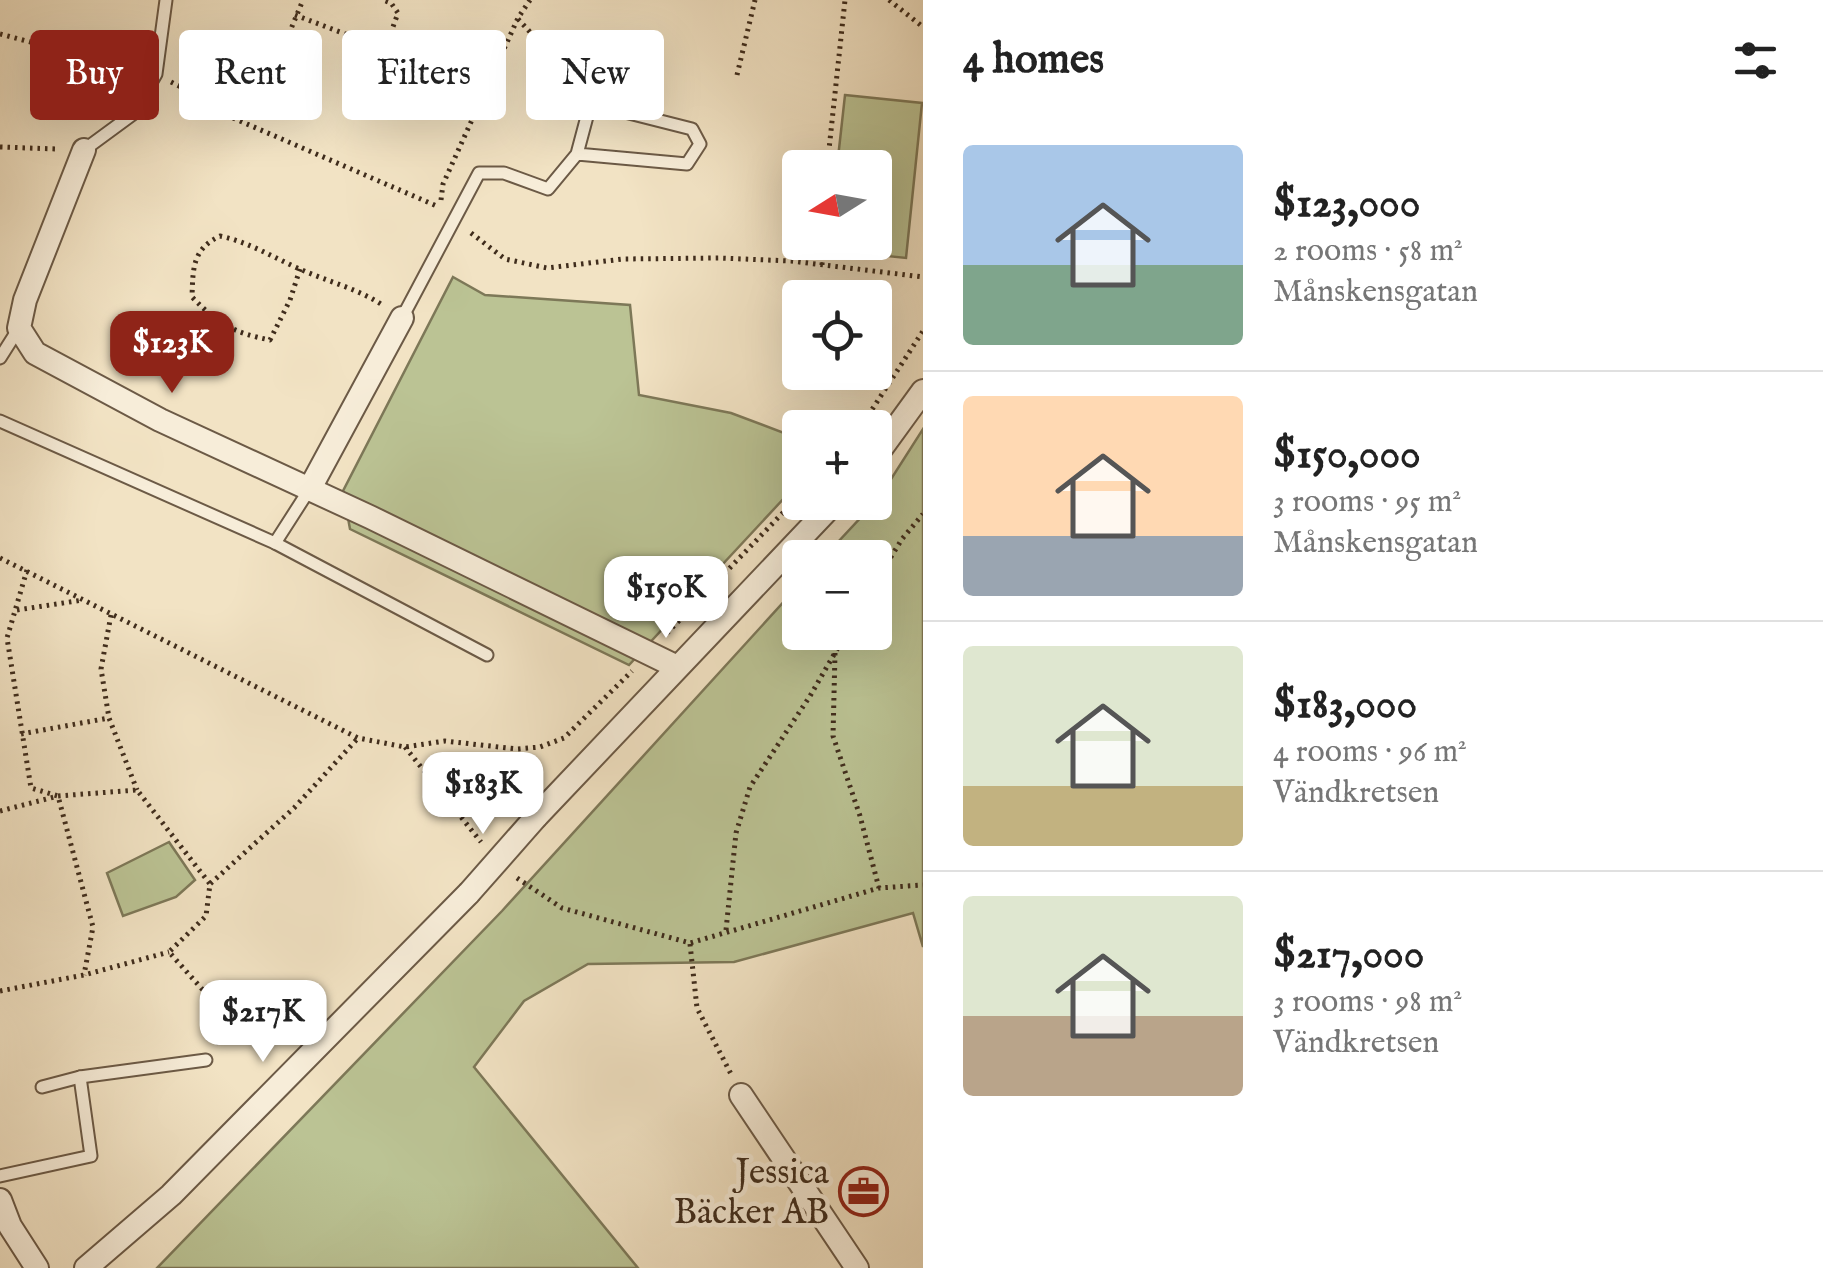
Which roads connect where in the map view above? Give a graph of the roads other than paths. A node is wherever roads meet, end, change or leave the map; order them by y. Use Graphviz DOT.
graph roads {
  1 [pos="166,0"];
  2 [pos="84,150"];
  3 [pos="577,154"];
  4 [pos="402,318"];
  5 [pos="19,328"];
  6 [pos="0,358"];
  7 [pos="923,391"];
  8 [pos="0,421"];
  9 [pos="892,434"];
  10 [pos="309,490"];
  11 [pos="817,520"];
  12 [pos="274,543"];
  13 [pos="487,655"];
  14 [pos="677,668"];
  15 [pos="206,1060"];
  16 [pos="80,1077"];
  17 [pos="42,1088"];
  18 [pos="741,1095"];
  19 [pos="0,1176"];
  20 [pos="0,1200"];
  21 [pos="5,1230"];
  22 [pos="37,1268"];
  23 [pos="86,1268"];
  24 [pos="857,1268"];
  1 -- 2 [label="lane"];
  2 -- 5 [label="street"];
  3 -- 3 [label="lane"];
  3 -- 4 [label="lane"];
  4 -- 10 [label="street"];
  5 -- 6 [label="lane"];
  5 -- 10 [label="street"];
  7 -- 9 [label="street"];
  8 -- 12 [label="lane"];
  10 -- 12 [label="lane"];
  10 -- 14 [label="street"];
  11 -- 14 [label="street"];
  12 -- 13 [label="lane"];
  14 -- 23 [label="street, bridge"];
  15 -- 16 [label="lane"];
  16 -- 17 [label="lane"];
  16 -- 19 [label="lane"];
  18 -- 24 [label="street"];
  20 -- 21 [label="street"];
  21 -- 22 [label="street"];
}
